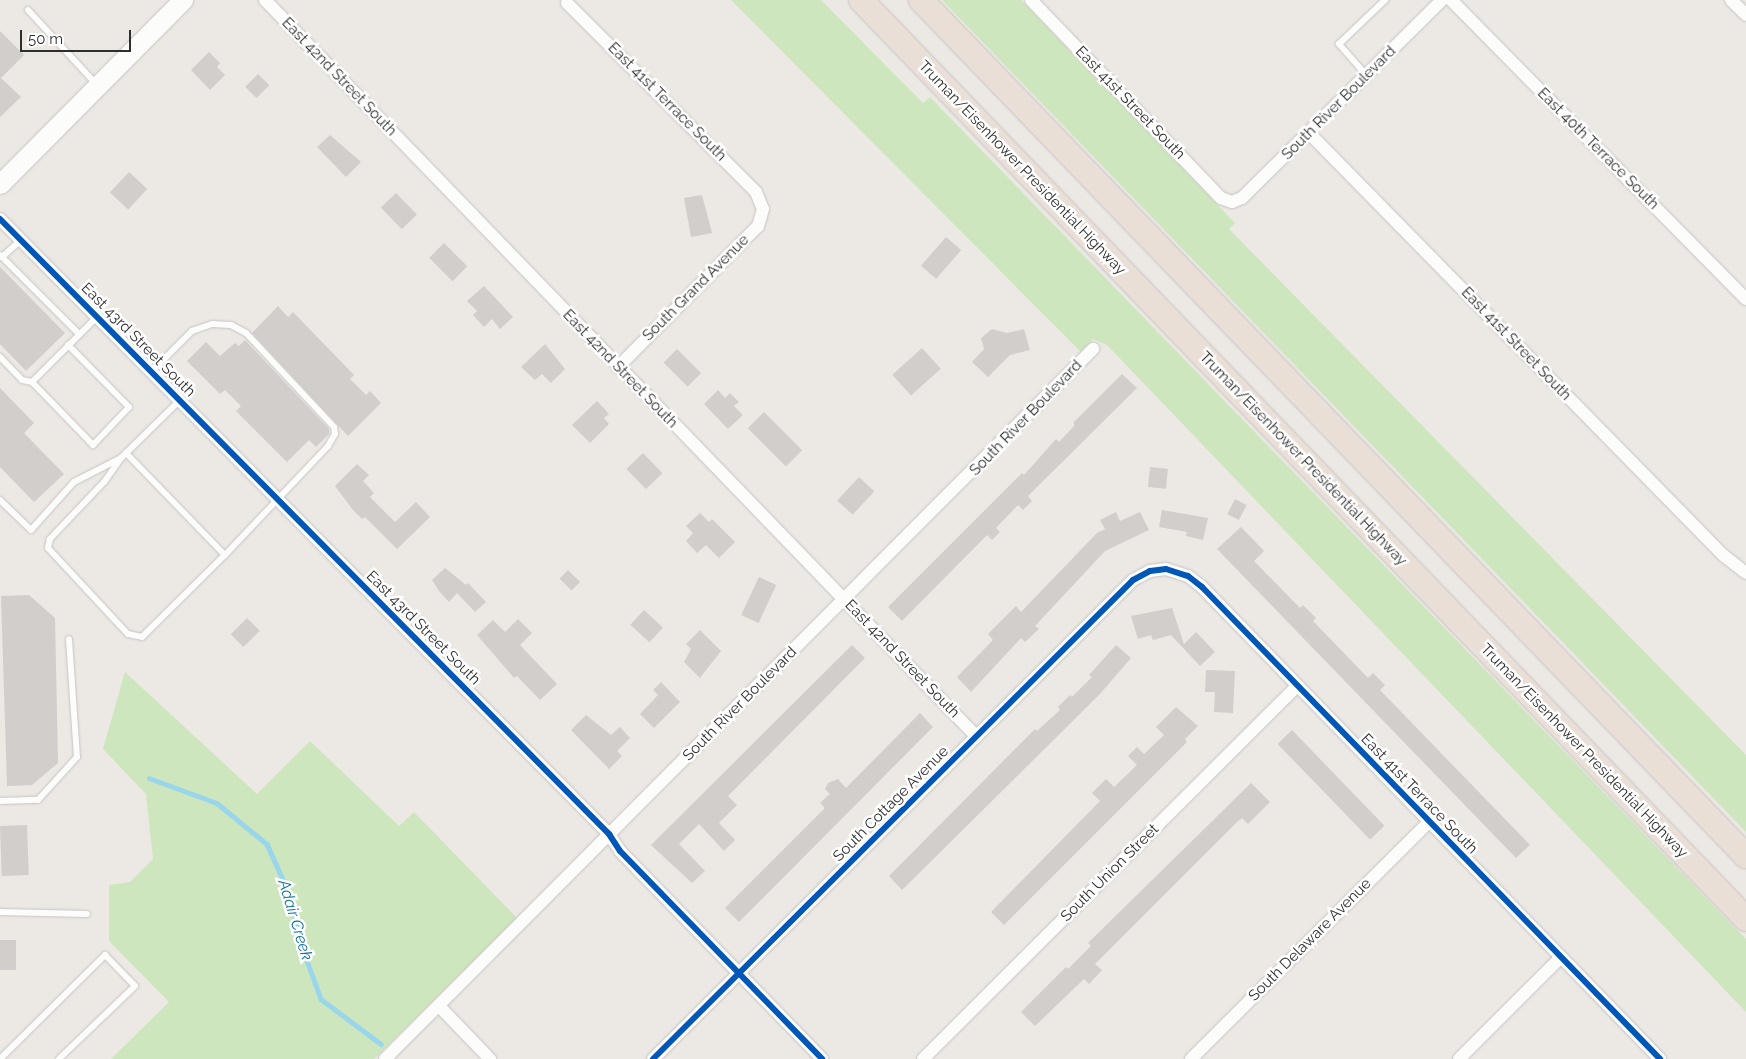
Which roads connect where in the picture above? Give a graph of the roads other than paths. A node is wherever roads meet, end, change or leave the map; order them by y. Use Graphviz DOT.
graph roads {
  1 [pos="183,0"];
  2 [pos="265,0"];
  3 [pos="861,0"];
  4 [pos="921,0"];
  5 [pos="1032,0"];
  6 [pos="1385,0"];
  7 [pos="1442,0"];
  8 [pos="1451,0"];
  9 [pos="1731,0"];
  10 [pos="567,3"];
  11 [pos="28,10"];
  12 [pos="1746,15"];
  13 [pos="1366,76"];
  14 [pos="98,86"];
  15 [pos="1309,133"];
  16 [pos="0,184"];
  17 [pos="1232,202"];
  18 [pos="761,204"];
  19 [pos="0,219"];
  20 [pos="21,240"];
  21 [pos="1,256"];
  22 [pos="1746,299"];
  23 [pos="97,317"];
  24 [pos="79,334"];
  25 [pos="68,345"];
  26 [pos="1093,349"];
  27 [pos="0,357"];
  28 [pos="618,367"];
  29 [pos="151,372"];
  30 [pos="32,382"];
  31 [pos="180,400"];
  32 [pos="124,456"];
  33 [pos="276,498"];
  34 [pos="0,500"];
  35 [pos="225,555"];
  36 [pos="1150,571"];
  37 [pos="1746,573"];
  38 [pos="845,600"];
  39 [pos="69,639"];
  40 [pos="1297,686"];
  41 [pos="976,736"];
  42 [pos="0,801"];
  43 [pos="1429,822"];
  44 [pos="609,834"];
  45 [pos="1746,856"];
  46 [pos="0,912"];
  47 [pos="87,914"];
  48 [pos="1746,919"];
  49 [pos="1561,957"];
  50 [pos="739,974"];
  51 [pos="439,1006"];
  52 [pos="0,1059"];
  53 [pos="59,1059"];
  54 [pos="385,1059"];
  55 [pos="490,1059"];
  56 [pos="653,1059"];
  57 [pos="822,1059"];
  58 [pos="923,1059"];
  59 [pos="1191,1059"];
  60 [pos="1459,1059"];
  61 [pos="1660,1059"];
  1 -- 14 [label="main road"];
  2 -- 28 [label="street, East 42nd Street South"];
  3 -- 48 [label="highway, Truman/Eisenhower Presidential Highway"];
  4 -- 45 [label="highway"];
  5 -- 17 [label="street, East 41st Street South"];
  6 -- 13 [label="lane"];
  7 -- 13 [label="street, South River Boulevard"];
  8 -- 22 [label="street, East 40th Terrace South"];
  9 -- 12 [label="street"];
  10 -- 18 [label="street, East 41st Terrace South"];
  11 -- 14 [label="lane"];
  13 -- 15 [label="street, South River Boulevard"];
  14 -- 16 [label="main road"];
  15 -- 17 [label="street, South River Boulevard"];
  15 -- 37 [label="street, East 41st Street South"];
  18 -- 28 [label="street, South Grand Avenue"];
  19 -- 20 [label="street, East 43rd Street South"];
  20 -- 21 [label="lane"];
  20 -- 23 [label="street, East 43rd Street South"];
  21 -- 24 [label="lane"];
  23 -- 24 [label="lane"];
  23 -- 29 [label="street, East 43rd Street South"];
  24 -- 25 [label="lane"];
  25 -- 30 [label="lane"];
  25 -- 30 [label="lane"];
  26 -- 38 [label="street, South River Boulevard"];
  27 -- 30 [label="lane"];
  28 -- 38 [label="street, East 42nd Street South"];
  29 -- 31 [label="street, East 43rd Street South"];
  29 -- 33 [label="lane"];
  31 -- 32 [label="lane"];
  31 -- 33 [label="street, East 43rd Street South"];
  32 -- 34 [label="lane"];
  32 -- 35 [label="lane"];
  32 -- 35 [label="lane"];
  33 -- 35 [label="lane"];
  33 -- 44 [label="street, East 43rd Street South"];
  36 -- 40 [label="street, East 41st Terrace South"];
  36 -- 41 [label="street, South Cottage Avenue"];
  38 -- 41 [label="street, East 42nd Street South"];
  38 -- 44 [label="street, South River Boulevard"];
  39 -- 42 [label="lane"];
  40 -- 43 [label="street, East 41st Terrace South"];
  40 -- 58 [label="street, South Union Street"];
  41 -- 50 [label="street, South Cottage Avenue"];
  43 -- 49 [label="street, East 41st Terrace South"];
  43 -- 59 [label="street, South Delaware Avenue"];
  44 -- 50 [label="street, East 43rd Street South"];
  44 -- 51 [label="street, South River Boulevard"];
  46 -- 47 [label="lane"];
  49 -- 60 [label="street"];
  49 -- 61 [label="street, East 41st Terrace South"];
  50 -- 56 [label="street, South Cottage Avenue"];
  50 -- 57 [label="street, East 43rd Street South"];
  51 -- 54 [label="street, South River Boulevard"];
  51 -- 55 [label="street"];
  52 -- 53 [label="lane"];
}
